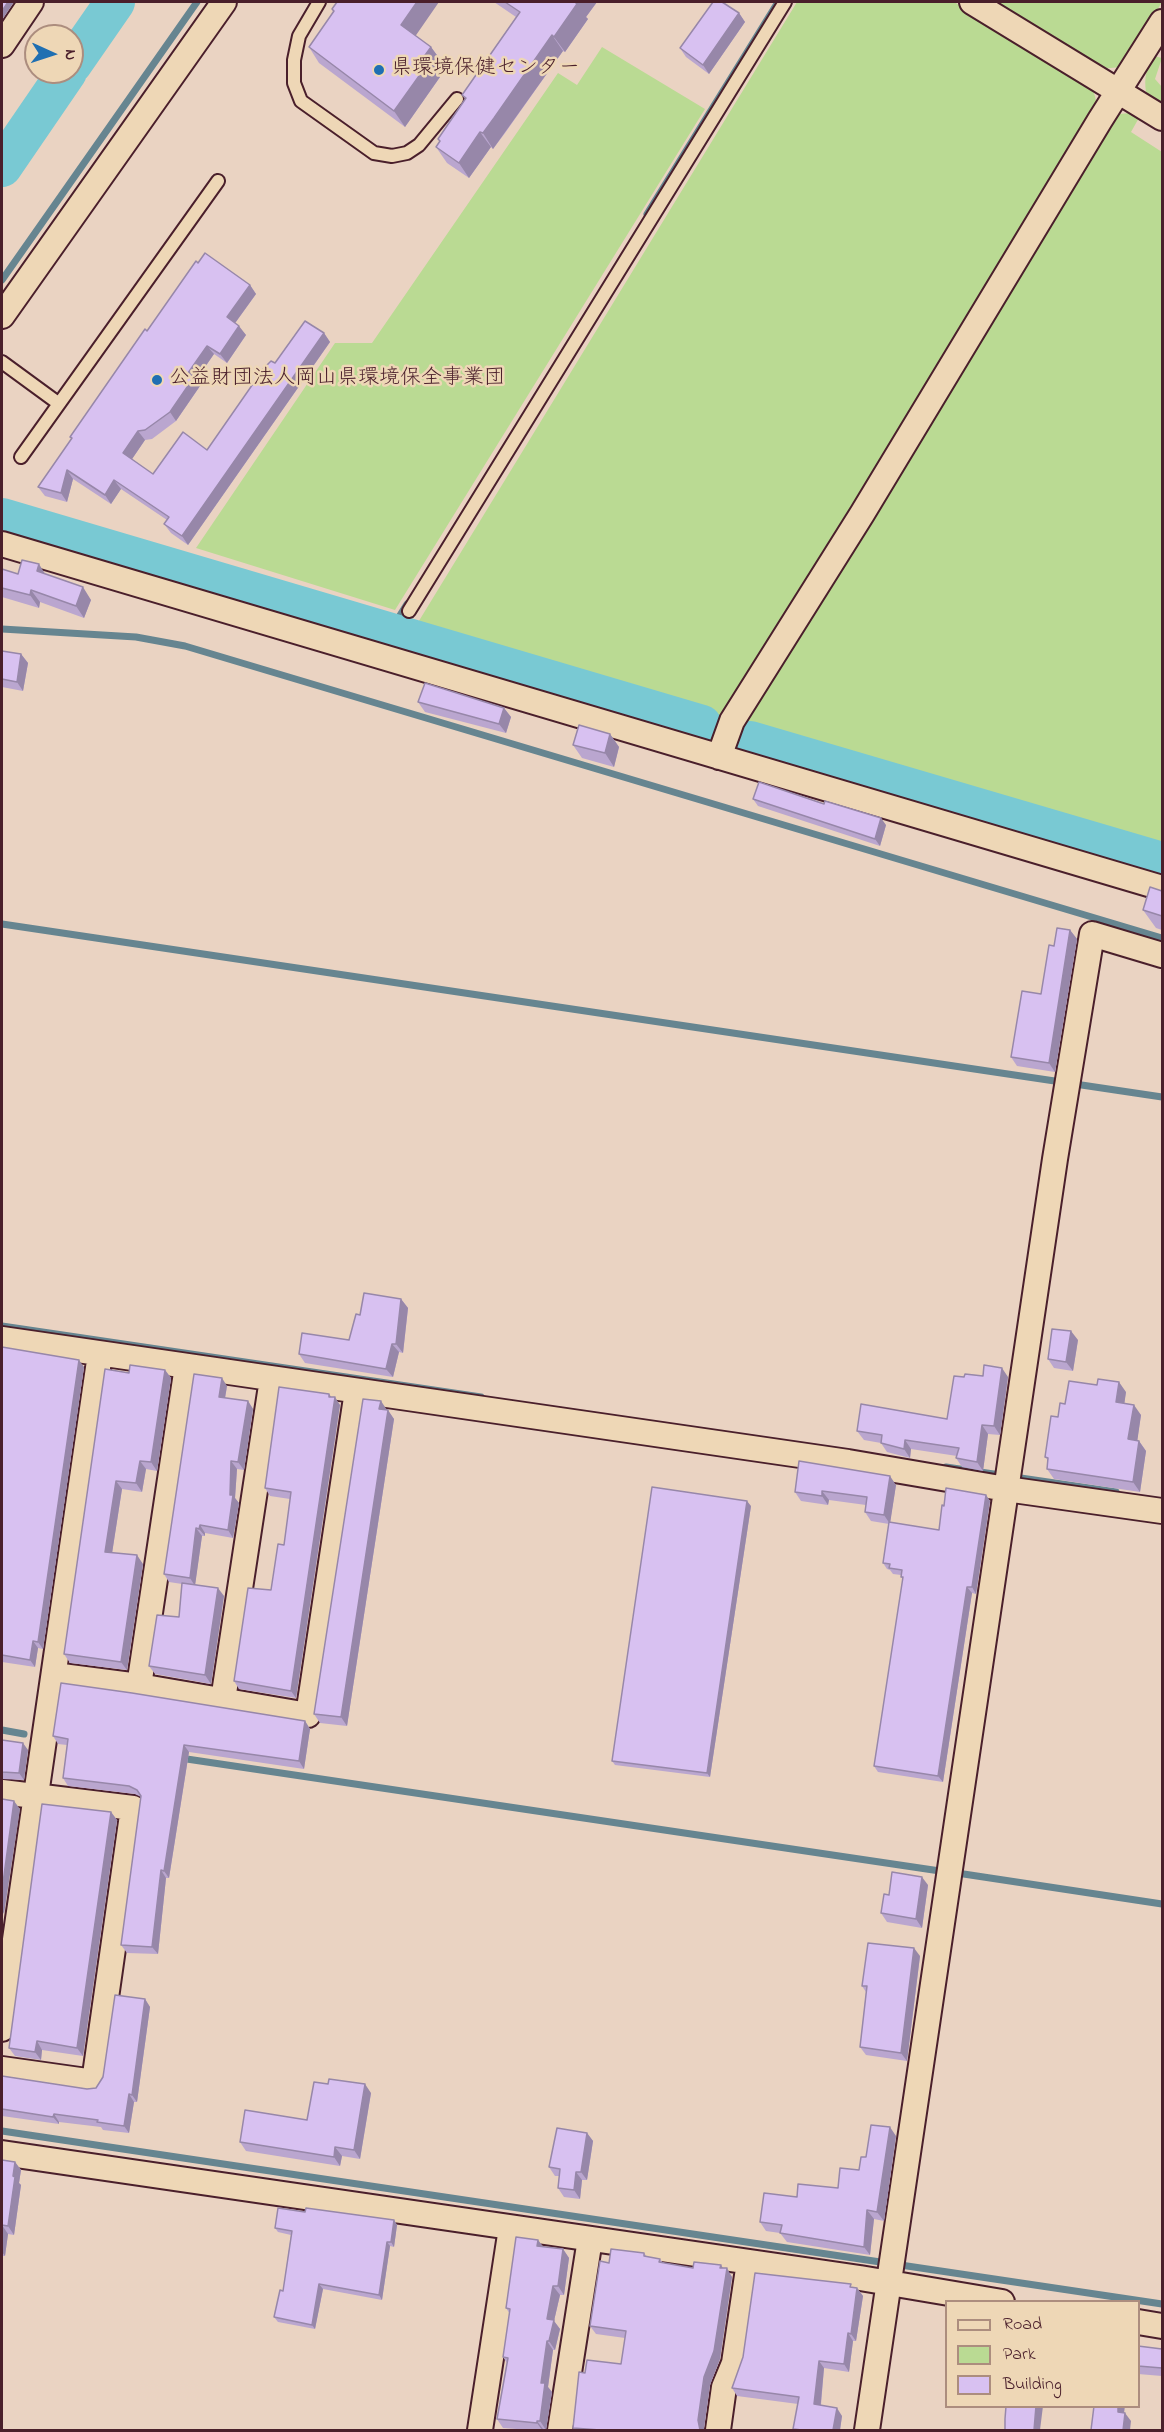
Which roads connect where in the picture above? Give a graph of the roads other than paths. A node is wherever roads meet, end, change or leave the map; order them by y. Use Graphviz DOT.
graph roads {
  1 [pos="32,2"];
  2 [pos="224,2"];
  3 [pos="319,2"];
  4 [pos="786,2"];
  5 [pos="972,2"];
  6 [pos="1162,22"];
  7 [pos="2,45"];
  8 [pos="1118,91"];
  9 [pos="457,99"];
  10 [pos="1162,118"];
  11 [pos="218,181"];
  12 [pos="2,316"];
  13 [pos="2,362"];
  14 [pos="58,403"];
  15 [pos="21,457"];
  16 [pos="2,544"];
  17 [pos="409,611"];
  18 [pos="719,756"];
  19 [pos="1162,888"];
  20 [pos="1162,955"];
  21 [pos="2,1339"];
  22 [pos="100,1354"];
  23 [pos="186,1366"];
  24 [pos="272,1379"];
  25 [pos="357,1391"];
  26 [pos="1008,1479"];
  27 [pos="1162,1511"];
  28 [pos="54,1675"];
  29 [pos="139,1686"];
  30 [pos="223,1700"];
  31 [pos="2,1792"];
  32 [pos="37,1796"];
  33 [pos="2,2029"];
  34 [pos="2,2068"];
  35 [pos="2,2153"];
  36 [pos="511,2228"];
  37 [pos="590,2240"];
  38 [pos="749,2262"];
  39 [pos="891,2270"];
  40 [pos="998,2300"];
  41 [pos="1140,2322"];
  42 [pos="1162,2326"];
  43 [pos="480,2430"];
  44 [pos="560,2430"];
  45 [pos="718,2430"];
  46 [pos="867,2430"];
  1 -- 7 [label="street"];
  2 -- 12 [label="street"];
  3 -- 9 [label="lane"];
  4 -- 17 [label="lane"];
  5 -- 8 [label="street"];
  6 -- 8 [label="street"];
  8 -- 10 [label="street"];
  8 -- 18 [label="street"];
  11 -- 14 [label="lane"];
  13 -- 14 [label="lane"];
  14 -- 15 [label="lane"];
  16 -- 18 [label="street"];
  18 -- 19 [label="street"];
  20 -- 26 [label="street"];
  21 -- 22 [label="street"];
  22 -- 23 [label="street"];
  22 -- 28 [label="street"];
  23 -- 24 [label="street"];
  23 -- 29 [label="street"];
  24 -- 25 [label="street"];
  24 -- 30 [label="street"];
  25 -- 26 [label="street"];
  25 -- 30 [label="street"];
  26 -- 27 [label="street"];
  26 -- 39 [label="street"];
  28 -- 29 [label="street"];
  28 -- 32 [label="street"];
  29 -- 30 [label="street"];
  31 -- 32 [label="street"];
  32 -- 33 [label="street"];
  32 -- 34 [label="street"];
  35 -- 36 [label="street"];
  36 -- 37 [label="street"];
  36 -- 43 [label="street"];
  37 -- 38 [label="street"];
  37 -- 44 [label="street"];
  38 -- 39 [label="street"];
  38 -- 45 [label="street"];
  39 -- 40 [label="street"];
  39 -- 46 [label="street"];
  41 -- 42 [label="street"];
}
